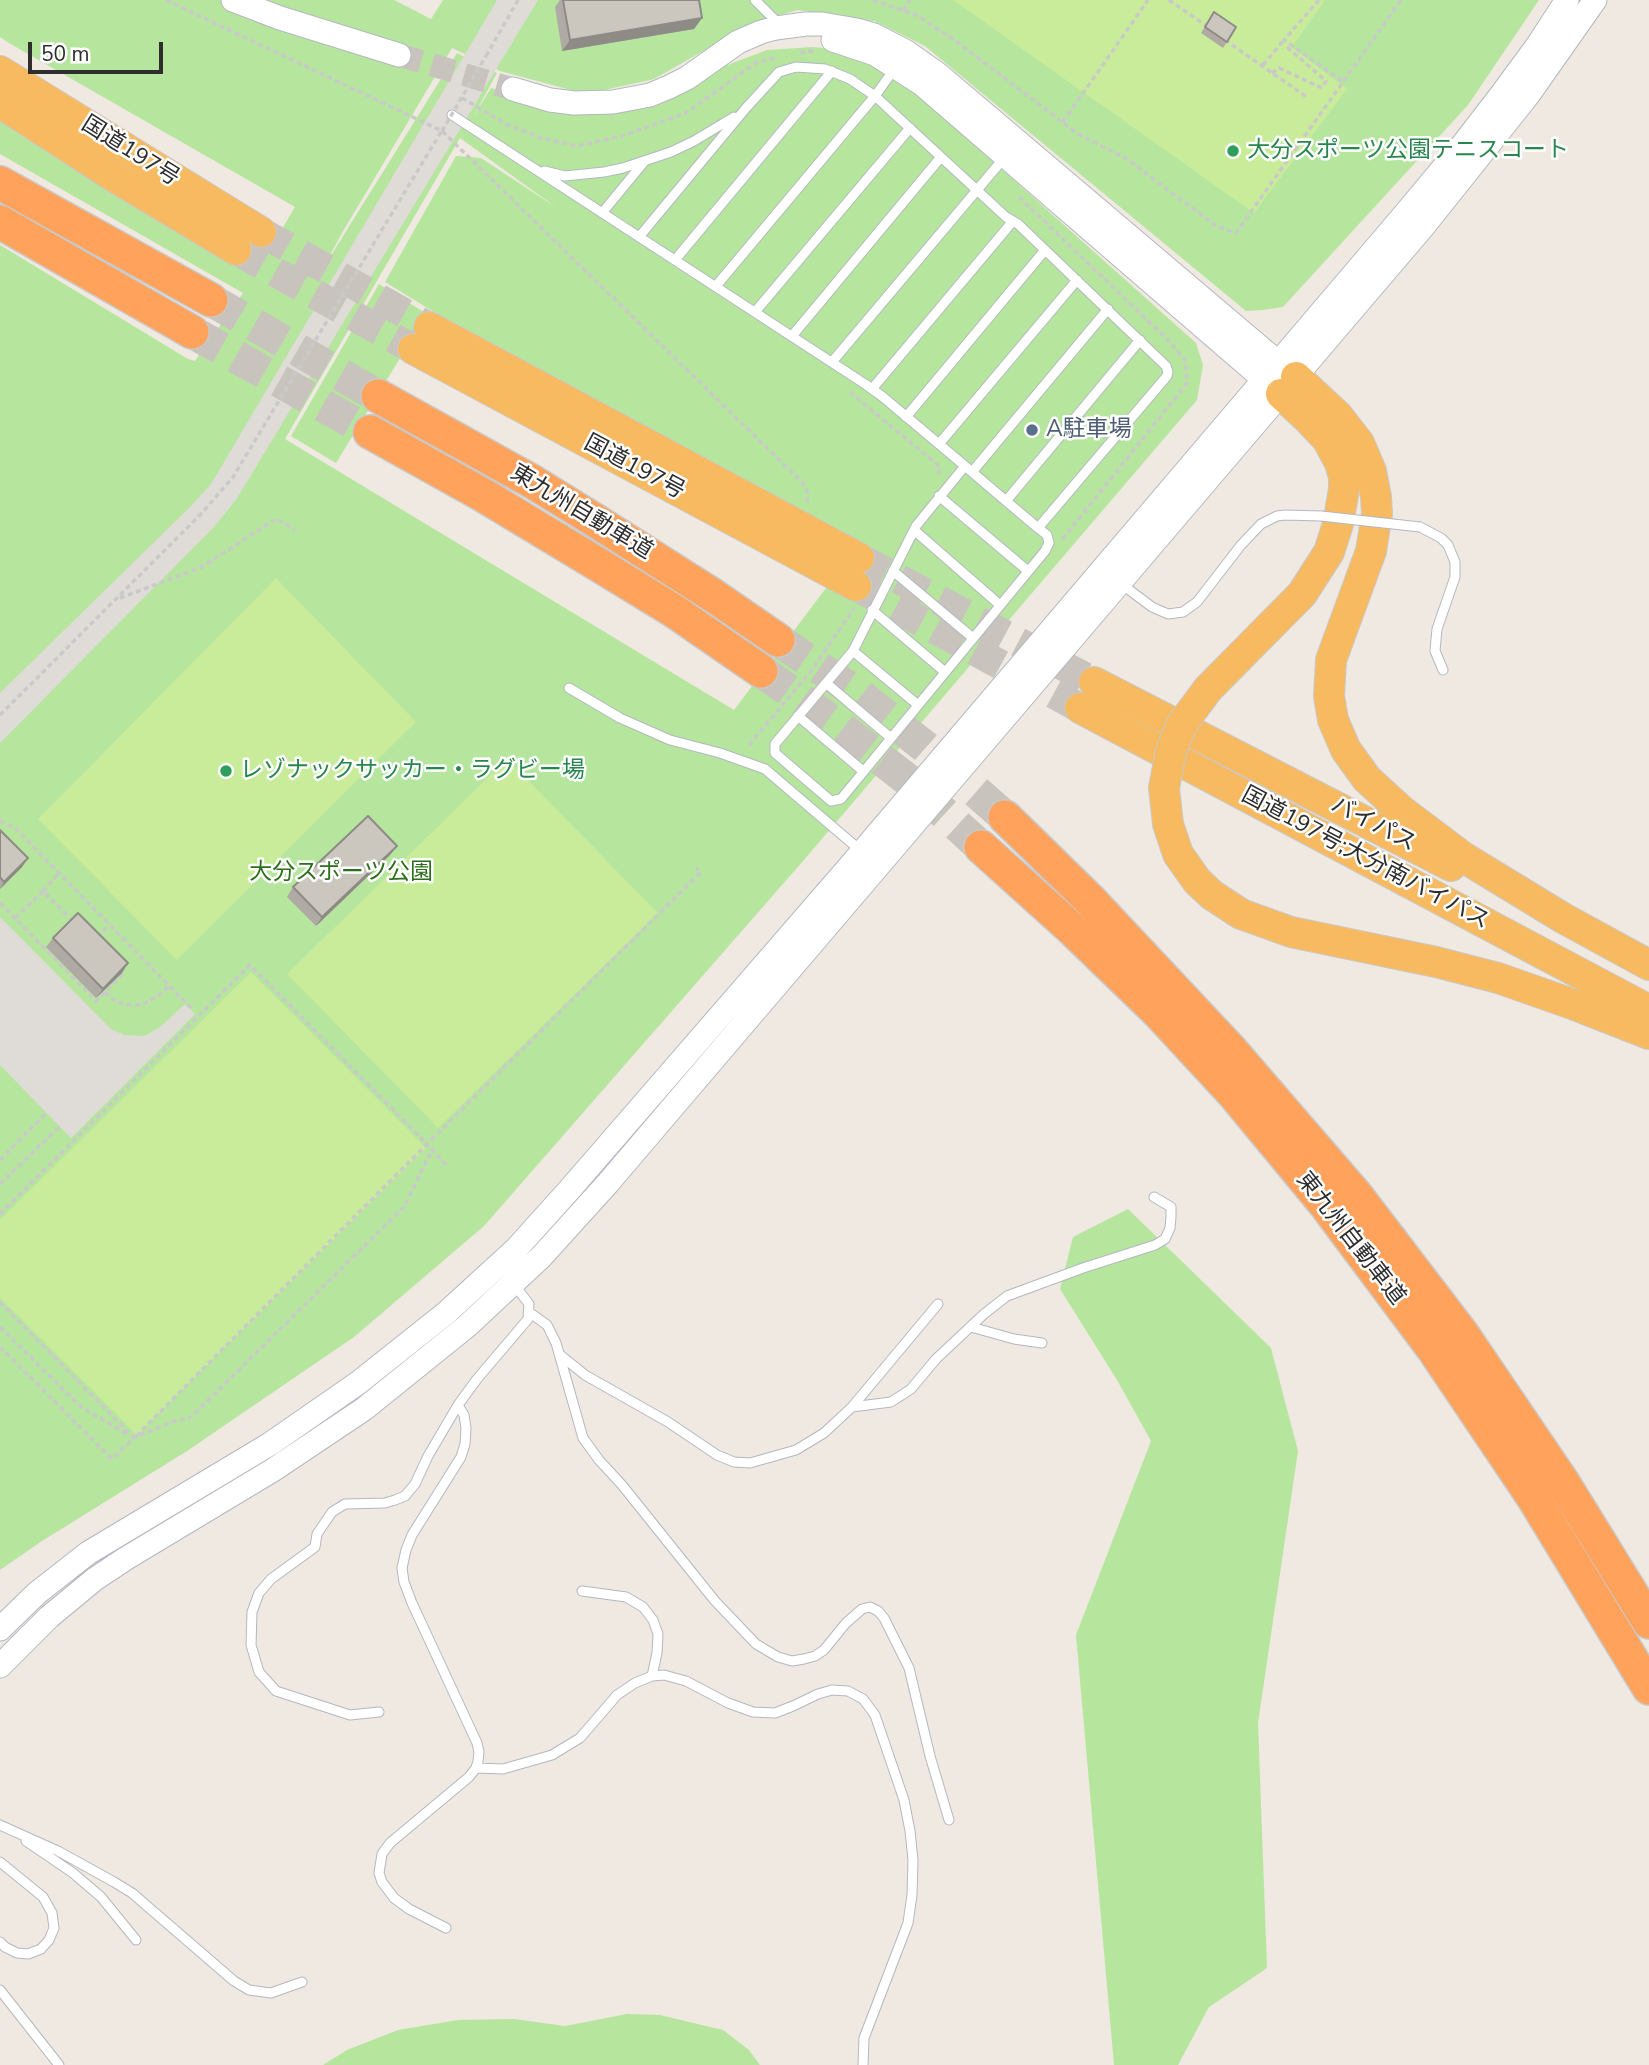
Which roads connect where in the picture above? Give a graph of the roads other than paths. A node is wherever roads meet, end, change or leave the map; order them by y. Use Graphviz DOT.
graph roads {
  1 [pos="233,0"];
  2 [pos="755,0"];
  3 [pos="1567,0"];
  4 [pos="1595,0"];
  5 [pos="783,27"];
  6 [pos="399,55"];
  7 [pos="705,66"];
  8 [pos="896,66"];
  9 [pos="0,71"];
  10 [pos="832,71"];
  11 [pos="513,89"];
  12 [pos="875,96"];
  13 [pos="0,103"];
  14 [pos="746,108"];
  15 [pos="449,118"];
  16 [pos="910,128"];
  17 [pos="1005,156"];
  18 [pos="941,157"];
  19 [pos="646,161"];
  20 [pos="532,167"];
  21 [pos="0,183"];
  22 [pos="976,190"];
  23 [pos="602,212"];
  24 [pos="1013,221"];
  25 [pos="0,222"];
  26 [pos="261,232"];
  27 [pos="639,237"];
  28 [pos="236,250"];
  29 [pos="1045,250"];
  30 [pos="675,260"];
  31 [pos="1077,280"];
  32 [pos="716,286"];
  33 [pos="211,300"];
  34 [pos="1108,309"];
  35 [pos="755,312"];
  36 [pos="192,332"];
  37 [pos="792,336"];
  38 [pos="421,338"];
  39 [pos="1140,340"];
  40 [pos="832,362"];
  41 [pos="1280,378"];
  42 [pos="872,389"];
  43 [pos="378,396"];
  44 [pos="906,417"];
  45 [pos="370,432"];
  46 [pos="939,444"];
  47 [pos="968,469"];
  48 [pos="939,496"];
  49 [pos="1006,500"];
  50 [pos="1038,528"];
  51 [pos="914,530"];
  52 [pos="893,571"];
  53 [pos="1028,571"];
  54 [pos="1111,576"];
  55 [pos="861,590"];
  56 [pos="1000,605"];
  57 [pos="973,638"];
  58 [pos="778,640"];
  59 [pos="853,651"];
  60 [pos="1443,670"];
  61 [pos="761,671"];
  62 [pos="946,672"];
  63 [pos="1094,681"];
  64 [pos="826,683"];
  65 [pos="569,688"];
  66 [pos="918,705"];
  67 [pos="1080,708"];
  68 [pos="798,716"];
  69 [pos="891,738"];
  70 [pos="777,755"];
  71 [pos="765,769"];
  72 [pos="863,771"];
  73 [pos="1005,817"];
  74 [pos="981,846"];
  75 [pos="870,859"];
  76 [pos="1649,965"];
  77 [pos="1649,973"];
  78 [pos="1649,1010"];
  79 [pos="1649,1034"];
  80 [pos="1154,1197"];
  81 [pos="499,1266"];
  82 [pos="514,1284"];
  83 [pos="938,1304"];
  84 [pos="529,1312"];
  85 [pos="971,1327"];
  86 [pos="1042,1343"];
  87 [pos="559,1354"];
  88 [pos="458,1405"];
  89 [pos="852,1407"];
  90 [pos="582,1591"];
  91 [pos="1649,1622"];
  92 [pos="5,1630"];
  93 [pos="0,1666"];
  94 [pos="652,1676"];
  95 [pos="1649,1688"];
  96 [pos="379,1712"];
  97 [pos="476,1768"];
  98 [pos="949,1820"];
  99 [pos="1,1825"];
  100 [pos="0,1862"];
  101 [pos="446,1927"];
  102 [pos="135,1940"];
  103 [pos="0,1942"];
  104 [pos="302,1982"];
  105 [pos="0,1990"];
  106 [pos="59,2065"];
  107 [pos="863,2065"];
  1 -- 6 [label="street"];
  2 -- 5 [label="lane"];
  3 -- 41 [label="street"];
  4 -- 41 [label="street"];
  5 -- 7 [label="street"];
  5 -- 41 [label="street"];
  7 -- 8 [label="street"];
  7 -- 11 [label="street"];
  8 -- 12 [label="lane"];
  8 -- 17 [label="street"];
  9 -- 26 [label="highway, 国道197号"];
  10 -- 12 [label="lane"];
  10 -- 14 [label="lane"];
  10 -- 30 [label="lane"];
  12 -- 16 [label="lane"];
  12 -- 32 [label="lane"];
  13 -- 28 [label="highway, 国道197号"];
  14 -- 19 [label="lane"];
  14 -- 27 [label="lane"];
  15 -- 20 [label="lane"];
  16 -- 18 [label="lane"];
  16 -- 35 [label="lane"];
  17 -- 22 [label="lane"];
  17 -- 41 [label="street"];
  18 -- 22 [label="lane"];
  18 -- 37 [label="lane"];
  19 -- 20 [label="lane"];
  19 -- 23 [label="lane"];
  20 -- 23 [label="lane"];
  21 -- 33 [label="highway"];
  22 -- 24 [label="lane"];
  22 -- 40 [label="lane"];
  23 -- 27 [label="lane"];
  24 -- 29 [label="lane"];
  24 -- 42 [label="lane"];
  25 -- 36 [label="highway"];
  27 -- 30 [label="lane"];
  29 -- 31 [label="lane"];
  29 -- 44 [label="lane"];
  30 -- 32 [label="lane"];
  31 -- 34 [label="lane"];
  31 -- 46 [label="lane"];
  32 -- 35 [label="lane"];
  34 -- 39 [label="lane"];
  34 -- 47 [label="lane"];
  35 -- 37 [label="lane"];
  37 -- 40 [label="lane"];
  38 -- 55 [label="highway, 国道197号"];
  39 -- 49 [label="lane"];
  39 -- 50 [label="lane"];
  40 -- 42 [label="lane"];
  41 -- 54 [label="street"];
  41 -- 76 [label="highway"];
  41 -- 79 [label="highway, bridge"];
  42 -- 44 [label="lane"];
  43 -- 58 [label="highway, 東九州自動車道"];
  44 -- 46 [label="lane"];
  45 -- 61 [label="highway, 東九州自動車道"];
  46 -- 47 [label="lane"];
  47 -- 48 [label="lane"];
  47 -- 49 [label="lane"];
  48 -- 51 [label="lane"];
  48 -- 53 [label="lane"];
  49 -- 50 [label="lane"];
  50 -- 53 [label="lane"];
  51 -- 52 [label="lane"];
  51 -- 56 [label="lane"];
  52 -- 55 [label="lane"];
  52 -- 57 [label="lane"];
  53 -- 56 [label="lane"];
  54 -- 60 [label="lane, bridge"];
  54 -- 75 [label="street"];
  55 -- 59 [label="lane"];
  55 -- 62 [label="lane"];
  56 -- 57 [label="lane"];
  57 -- 62 [label="lane"];
  59 -- 64 [label="lane"];
  59 -- 66 [label="lane"];
  62 -- 66 [label="lane"];
  63 -- 77 [label="highway, バイパス"];
  64 -- 68 [label="lane"];
  64 -- 69 [label="lane"];
  65 -- 71 [label="lane"];
  66 -- 69 [label="lane"];
  67 -- 78 [label="highway, 国道197号;大分南バイパス"];
  68 -- 70 [label="lane"];
  68 -- 72 [label="lane"];
  69 -- 72 [label="lane"];
  70 -- 71 [label="lane"];
  70 -- 72 [label="lane"];
  71 -- 75 [label="lane"];
  73 -- 91 [label="highway, 東九州自動車道"];
  74 -- 95 [label="highway, 東九州自動車道"];
  75 -- 81 [label="street"];
  75 -- 82 [label="street"];
  80 -- 85 [label="lane"];
  81 -- 82 [label="lane"];
  81 -- 92 [label="street"];
  82 -- 84 [label="lane"];
  82 -- 92 [label="street"];
  83 -- 89 [label="lane"];
  84 -- 87 [label="lane"];
  84 -- 88 [label="lane"];
  85 -- 86 [label="lane"];
  85 -- 89 [label="lane"];
  87 -- 89 [label="lane"];
  87 -- 98 [label="lane"];
  88 -- 96 [label="lane"];
  88 -- 97 [label="lane"];
  90 -- 94 [label="lane"];
  92 -- 93 [label="street"];
  94 -- 97 [label="lane"];
  94 -- 107 [label="lane"];
  97 -- 101 [label="lane"];
  99 -- 102 [label="lane"];
  99 -- 104 [label="lane"];
  100 -- 103 [label="lane"];
  105 -- 106 [label="lane"];
}
